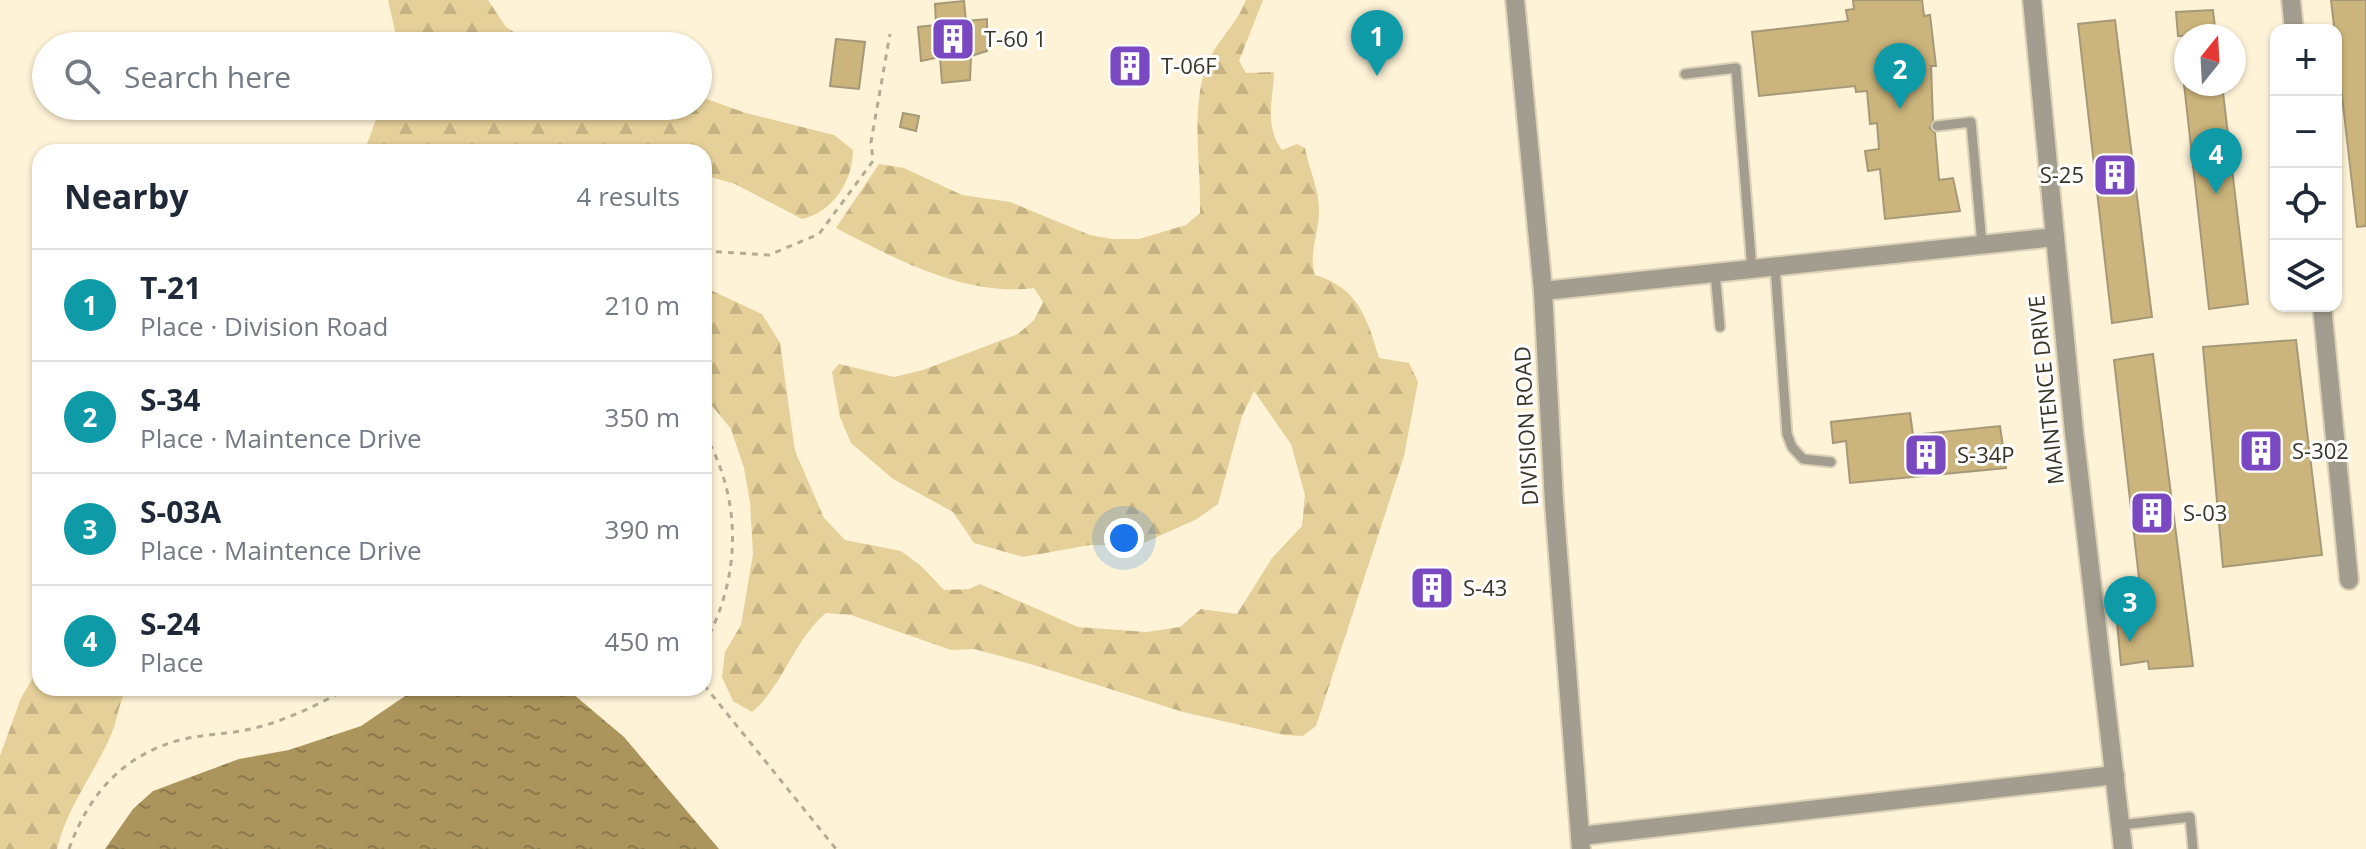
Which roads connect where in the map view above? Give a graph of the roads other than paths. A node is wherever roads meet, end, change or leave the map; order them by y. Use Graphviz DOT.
graph roads {
  1 [pos="1515,0"];
  2 [pos="2032,0"];
  3 [pos="2291,0"];
  4 [pos="2293,24"];
  5 [pos="1685,74"];
  6 [pos="1937,126"];
  7 [pos="2055,237"];
  8 [pos="1982,244"];
  9 [pos="1775,266"];
  10 [pos="1752,269"];
  11 [pos="1715,273"];
  12 [pos="1543,291"];
  13 [pos="2323,312"];
  14 [pos="1720,327"];
  15 [pos="1831,462"];
  16 [pos="2349,580"];
  17 [pos="2115,775"];
  18 [pos="2121,825"];
  19 [pos="1581,842"];
  20 [pos="2123,849"];
  21 [pos="2193,849"];
  1 -- 12 [label="street, DIVISION ROAD"];
  2 -- 7 [label="street, MAINTENCE DRIVE"];
  3 -- 4 [label="street"];
  5 -- 10 [label="lane"];
  6 -- 8 [label="lane"];
  7 -- 8 [label="street"];
  7 -- 17 [label="street, MAINTENCE DRIVE"];
  8 -- 9 [label="street"];
  9 -- 10 [label="street"];
  9 -- 15 [label="lane"];
  10 -- 11 [label="street"];
  11 -- 12 [label="street"];
  11 -- 14 [label="lane"];
  12 -- 19 [label="street, DIVISION ROAD"];
  13 -- 16 [label="street"];
  17 -- 18 [label="street, MAINTENCE DRIVE"];
  17 -- 19 [label="street"];
  18 -- 20 [label="street, MAINTENCE DRIVE"];
  18 -- 21 [label="lane"];
}
